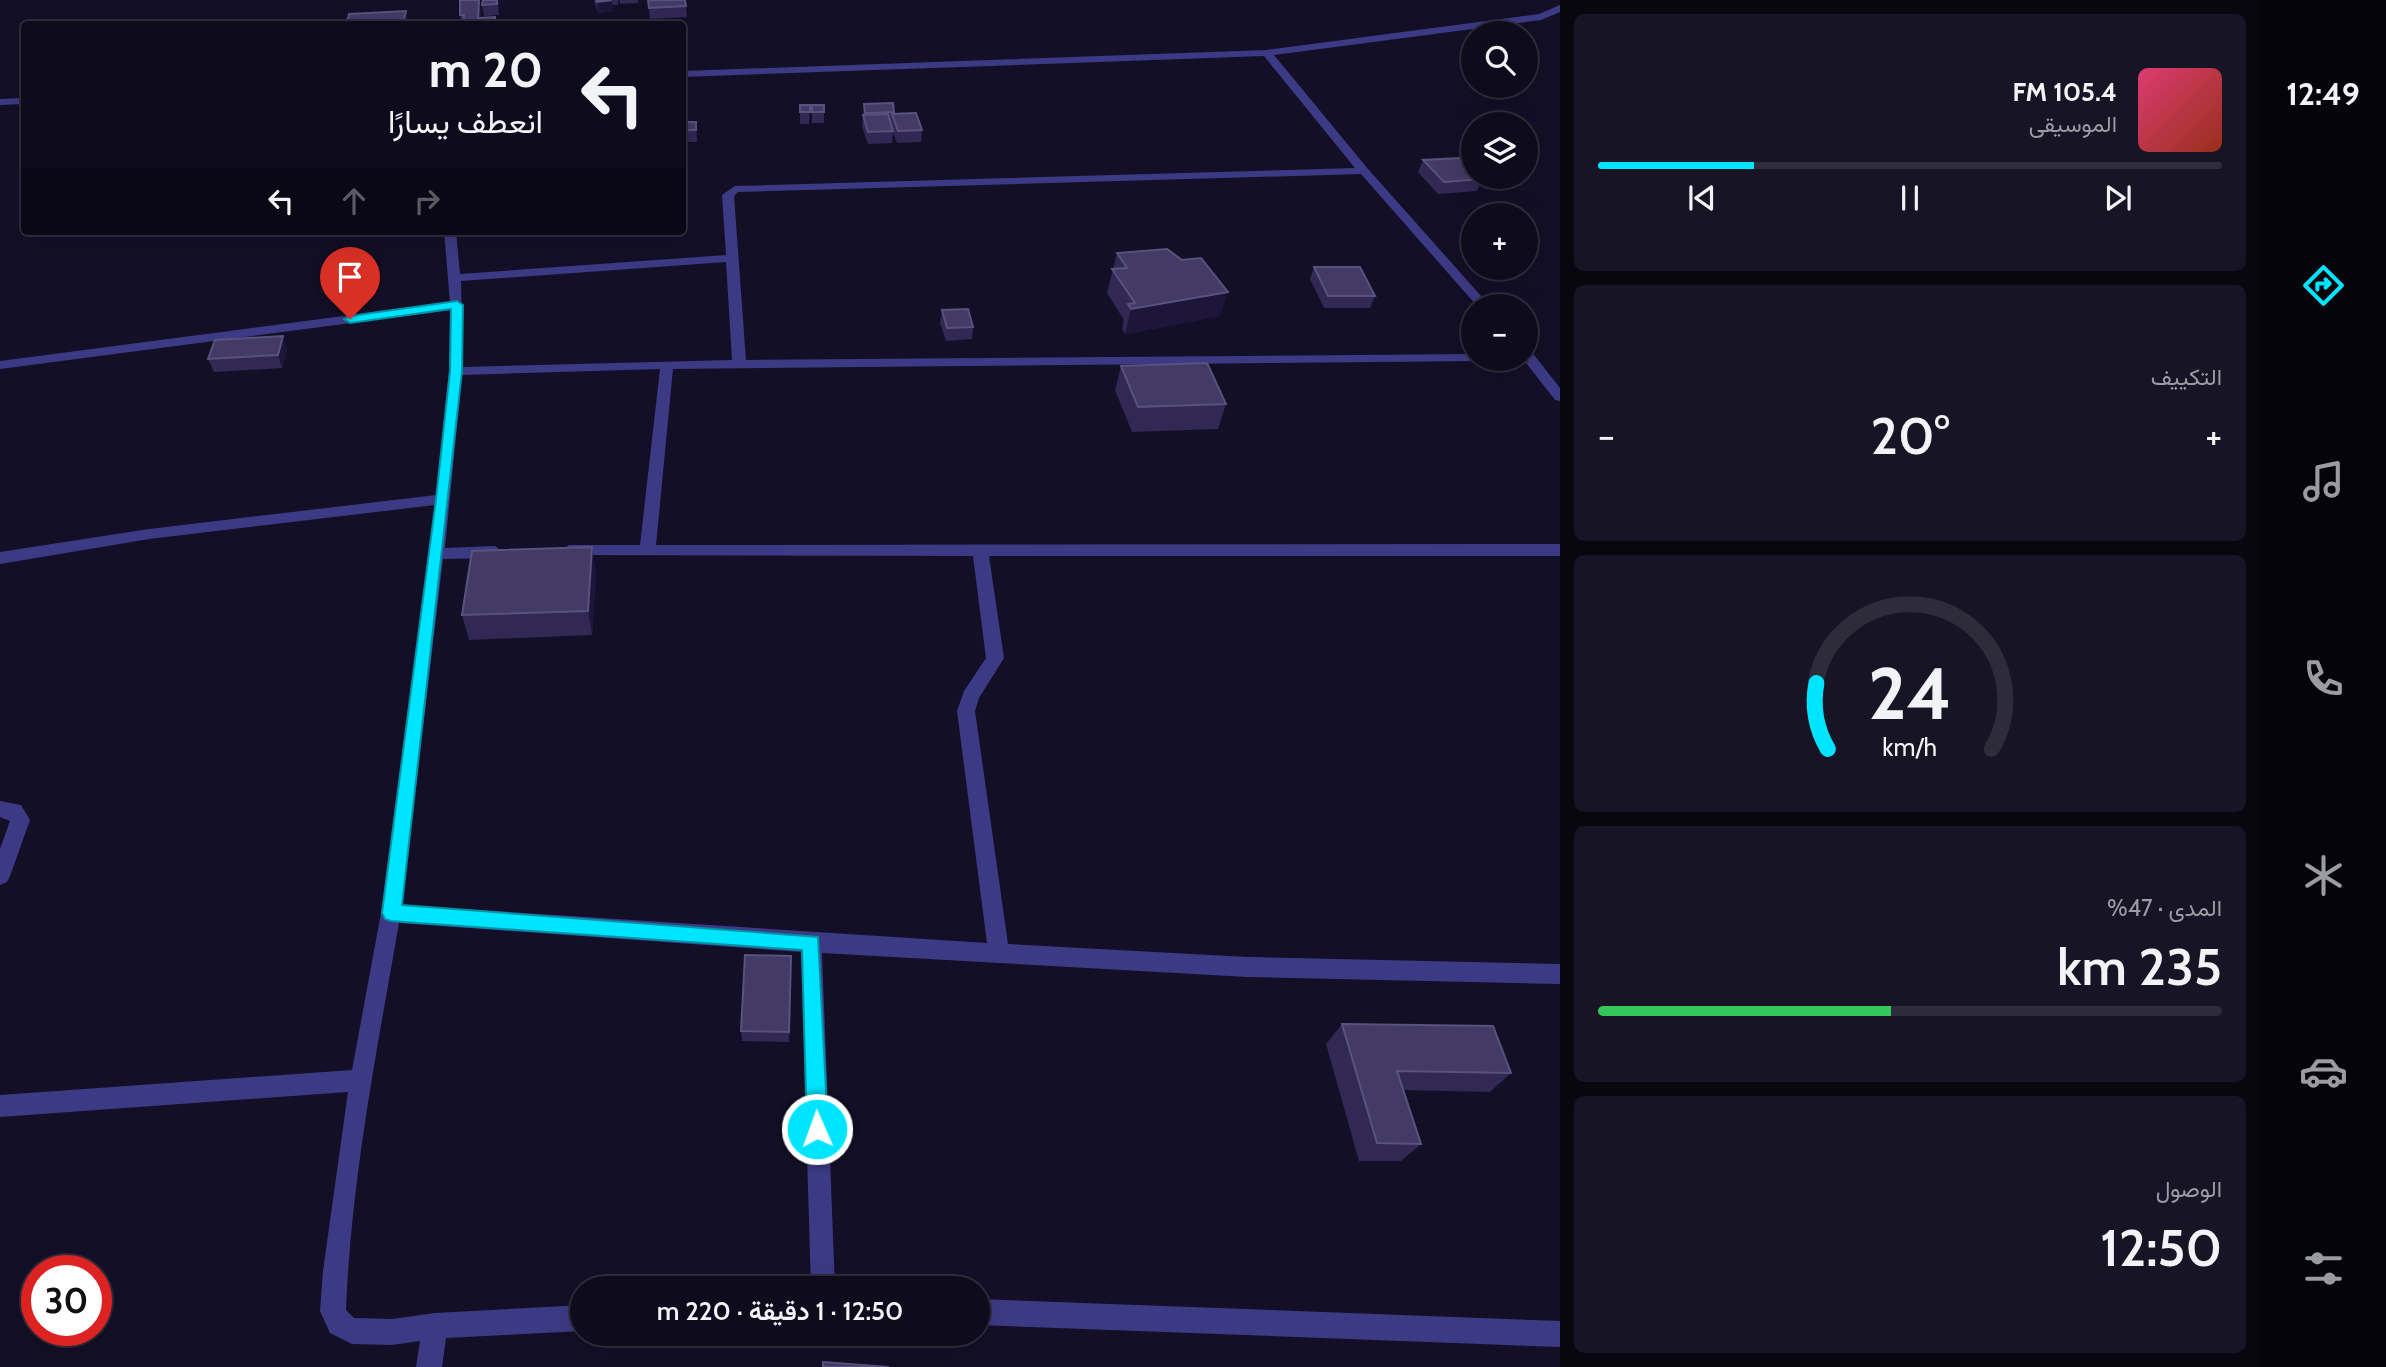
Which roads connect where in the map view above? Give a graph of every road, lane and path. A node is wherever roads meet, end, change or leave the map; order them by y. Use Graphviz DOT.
graph roads {
  1 [pos="1560,8"];
  2 [pos="1268,53"];
  3 [pos="686,74"];
  4 [pos="21,101"];
  5 [pos="0,102"];
  6 [pos="1364,171"];
  7 [pos="450,235"];
  8 [pos="733,258"];
  9 [pos="455,278"];
  10 [pos="1473,294"];
  11 [pos="457,305"];
  12 [pos="1461,358"];
  13 [pos="0,365"];
  14 [pos="667,365"];
  15 [pos="739,365"];
  16 [pos="1538,370"];
  17 [pos="456,371"];
  18 [pos="1560,397"];
  19 [pos="443,499"];
  20 [pos="648,549"];
  21 [pos="980,550"];
  22 [pos="555,551"];
  23 [pos="1560,551"];
  24 [pos="515,552"];
  25 [pos="436,554"];
  26 [pos="0,558"];
  27 [pos="0,809"];
  28 [pos="0,876"];
  29 [pos="391,913"];
  30 [pos="811,943"];
  31 [pos="999,954"];
  32 [pos="1560,974"];
  33 [pos="361,1080"];
  34 [pos="0,1106"];
  35 [pos="822,1276"];
  36 [pos="990,1312"];
  37 [pos="570,1319"];
  38 [pos="435,1326"];
  39 [pos="1560,1334"];
  40 [pos="429,1367"];
  1 -- 2 [label="street"];
  2 -- 3 [label="street"];
  2 -- 6 [label="street"];
  4 -- 5 [label="street"];
  6 -- 8 [label="street"];
  6 -- 10 [label="street"];
  7 -- 9 [label="street"];
  8 -- 9 [label="street"];
  8 -- 15 [label="street"];
  9 -- 11 [label="street"];
  11 -- 13 [label="street"];
  11 -- 17 [label="street"];
  12 -- 15 [label="street"];
  14 -- 15 [label="street"];
  14 -- 17 [label="street"];
  14 -- 20 [label="street"];
  16 -- 18 [label="street"];
  17 -- 19 [label="street"];
  19 -- 25 [label="street"];
  19 -- 26 [label="street"];
  20 -- 21 [label="street"];
  20 -- 22 [label="street"];
  21 -- 23 [label="street"];
  21 -- 31 [label="street"];
  24 -- 25 [label="street"];
  25 -- 29 [label="street"];
  27 -- 28 [label="street"];
  29 -- 30 [label="street"];
  29 -- 33 [label="street"];
  30 -- 31 [label="street"];
  30 -- 35 [label="street"];
  31 -- 32 [label="street"];
  33 -- 34 [label="street"];
  33 -- 38 [label="street"];
  36 -- 39 [label="street"];
  37 -- 38 [label="street"];
  38 -- 40 [label="street"];
}
